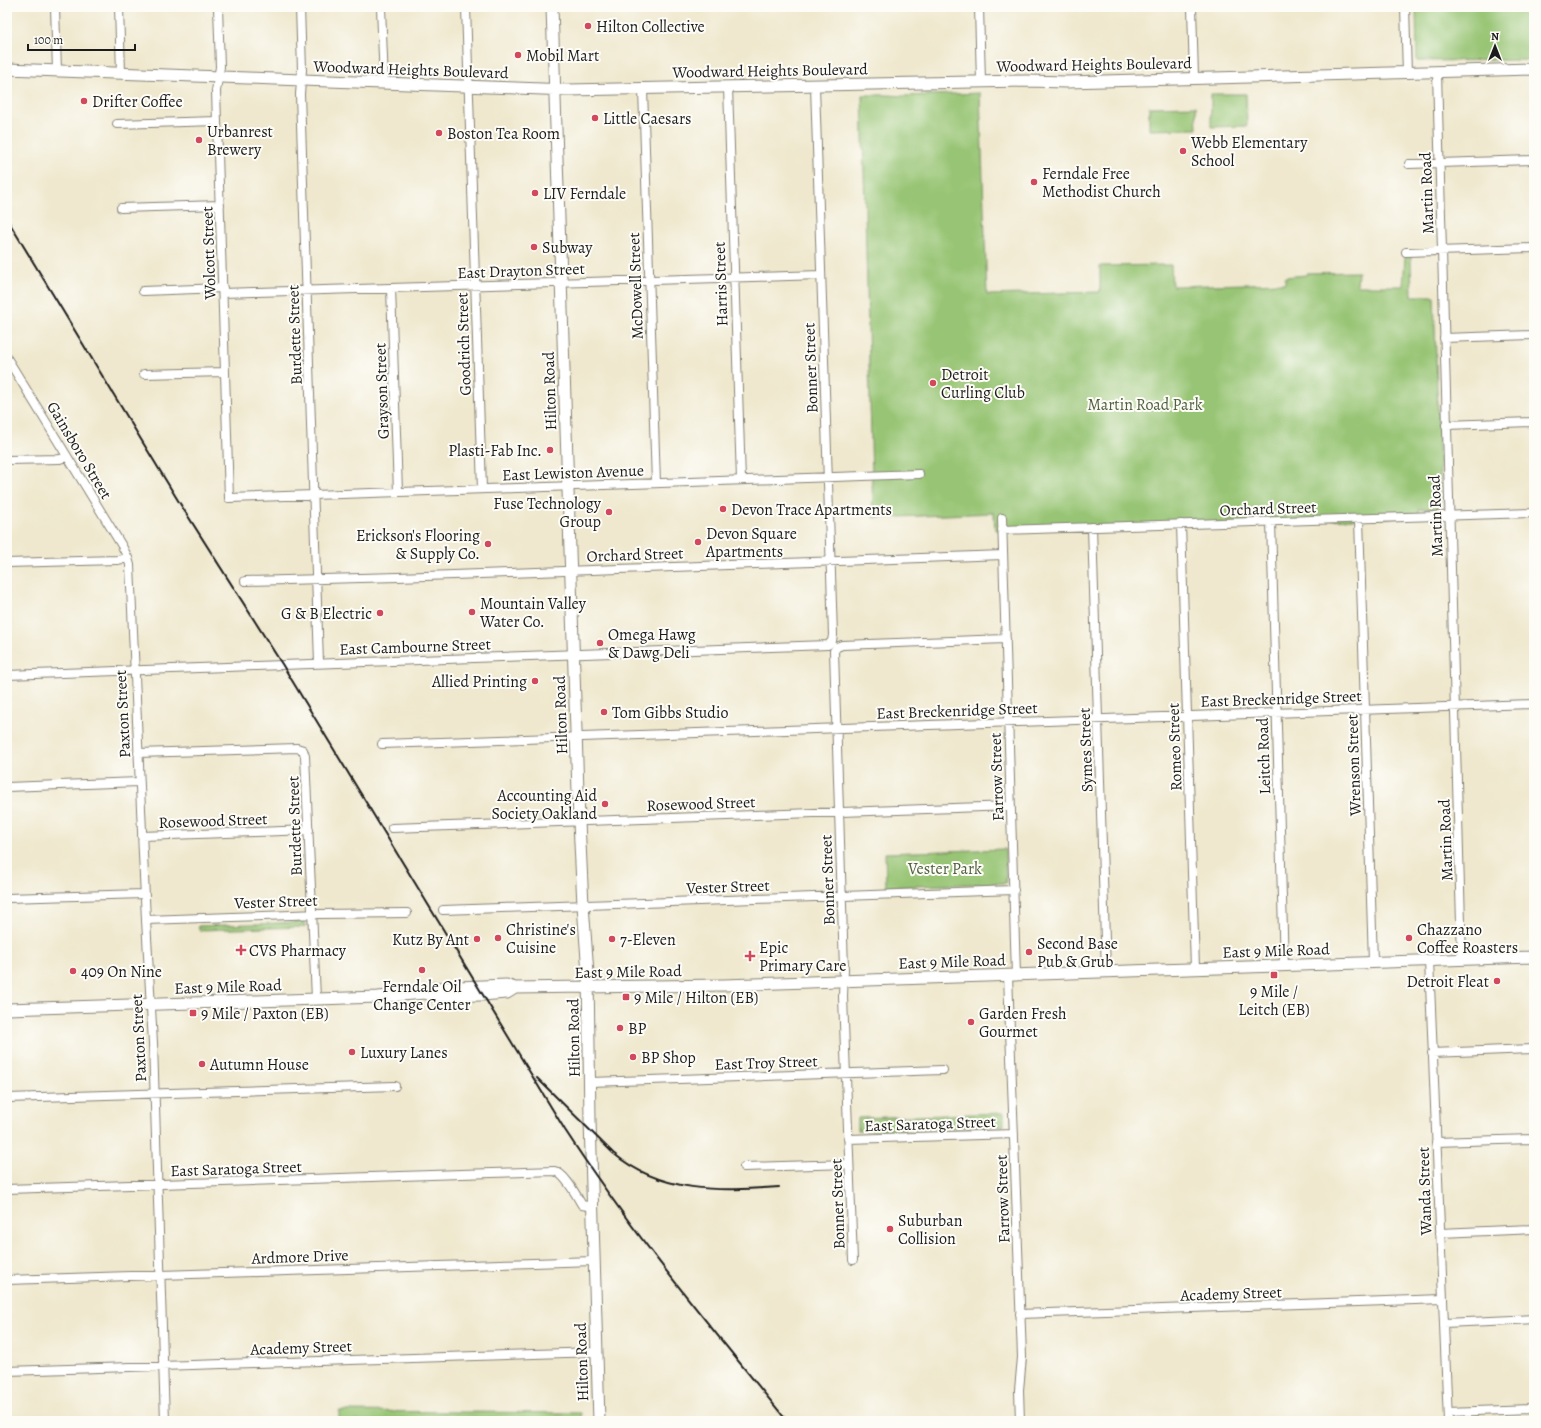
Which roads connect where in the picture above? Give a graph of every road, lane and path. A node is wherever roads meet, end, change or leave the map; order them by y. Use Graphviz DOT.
graph roads {
  1 [pos="55,7"];
  2 [pos="119,7"];
  3 [pos="218,7"];
  4 [pos="300,7"];
  5 [pos="381,7"];
  6 [pos="466,7"];
  7 [pos="552,7"];
  8 [pos="979,7"];
  9 [pos="1192,7"];
  10 [pos="1405,7"];
  11 [pos="7,69"];
  12 [pos="1534,69"];
  13 [pos="57,71"];
  14 [pos="121,73"];
  15 [pos="1437,73"];
  16 [pos="1407,74"];
  17 [pos="218,77"];
  18 [pos="1194,77"];
  19 [pos="301,80"];
  20 [pos="981,82"];
  21 [pos="384,83"];
  22 [pos="468,86"];
  23 [pos="814,86"];
  24 [pos="728,87"];
  25 [pos="643,89"];
  26 [pos="554,90"];
  27 [pos="217,121"];
  28 [pos="117,124"];
  29 [pos="1534,160"];
  30 [pos="1439,163"];
  31 [pos="1409,164"];
  32 [pos="220,205"];
  33 [pos="121,208"];
  34 [pos="1534,248"];
  35 [pos="1441,251"];
  36 [pos="1406,252"];
  37 [pos="821,275"];
  38 [pos="734,278"];
  39 [pos="649,280"];
  40 [pos="561,283"];
  41 [pos="475,285"];
  42 [pos="391,288"];
  43 [pos="223,290"];
  44 [pos="307,290"];
  45 [pos="143,291"];
  46 [pos="1534,335"];
  47 [pos="1444,338"];
  48 [pos="7,358"];
  49 [pos="225,372"];
  50 [pos="144,374"];
  51 [pos="1534,422"];
  52 [pos="1446,425"];
  53 [pos="67,457"];
  54 [pos="7,460"];
  55 [pos="919,474"];
  56 [pos="827,477"];
  57 [pos="741,480"];
  58 [pos="656,483"];
  59 [pos="568,486"];
  60 [pos="482,489"];
  61 [pos="398,492"];
  62 [pos="314,495"];
  63 [pos="229,498"];
  64 [pos="1534,513"];
  65 [pos="1449,516"];
  66 [pos="1002,518"];
  67 [pos="1360,519"];
  68 [pos="1271,522"];
  69 [pos="1181,524"];
  70 [pos="1092,527"];
  71 [pos="1002,530"];
  72 [pos="1003,555"];
  73 [pos="128,558"];
  74 [pos="830,561"];
  75 [pos="7,563"];
  76 [pos="571,570"];
  77 [pos="316,579"];
  78 [pos="245,581"];
  79 [pos="1006,639"];
  80 [pos="825,645"];
  81 [pos="574,654"];
  82 [pos="319,663"];
  83 [pos="134,670"];
  84 [pos="7,675"];
  85 [pos="1534,704"];
  86 [pos="1455,706"];
  87 [pos="1365,709"];
  88 [pos="1276,712"];
  89 [pos="1187,716"];
  90 [pos="1098,719"];
  91 [pos="1008,722"];
  92 [pos="836,729"];
  93 [pos="577,738"];
  94 [pos="382,744"];
  95 [pos="138,753"];
  96 [pos="139,782"];
  97 [pos="7,786"];
  98 [pos="1011,806"];
  99 [pos="839,813"];
  100 [pos="579,822"];
  101 [pos="392,828"];
  102 [pos="308,830"];
  103 [pos="142,836"];
  104 [pos="1014,890"];
  105 [pos="144,894"];
  106 [pos="842,896"];
  107 [pos="7,898"];
  108 [pos="583,905"];
  109 [pos="443,910"];
  110 [pos="407,913"];
  111 [pos="312,914"];
  112 [pos="146,920"];
  113 [pos="1534,957"];
  114 [pos="1462,959"];
  115 [pos="1429,960"];
  116 [pos="1373,962"];
  117 [pos="1284,966"];
  118 [pos="1194,968"];
  119 [pos="1106,972"];
  120 [pos="1012,975"];
  121 [pos="843,981"];
  122 [pos="588,987"];
  123 [pos="316,998"];
  124 [pos="150,1005"];
  125 [pos="7,1009"];
  126 [pos="1534,1049"];
  127 [pos="1432,1053"];
  128 [pos="943,1070"];
  129 [pos="846,1073"];
  130 [pos="590,1082"];
  131 [pos="395,1086"];
  132 [pos="154,1094"];
  133 [pos="7,1098"];
  134 [pos="1014,1134"];
  135 [pos="848,1139"];
  136 [pos="1534,1139"];
  137 [pos="1436,1142"];
  138 [pos="849,1164"];
  139 [pos="744,1167"];
  140 [pos="158,1184"];
  141 [pos="7,1189"];
  142 [pos="593,1207"];
  143 [pos="1534,1229"];
  144 [pos="1440,1233"];
  145 [pos="853,1260"];
  146 [pos="594,1261"];
  147 [pos="161,1275"];
  148 [pos="7,1280"];
  149 [pos="1443,1299"];
  150 [pos="1020,1314"];
  151 [pos="1534,1319"];
  152 [pos="1444,1323"];
  153 [pos="597,1352"];
  154 [pos="164,1366"];
  155 [pos="7,1371"];
  156 [pos="1534,1408"];
  157 [pos="1448,1412"];
  158 [pos="165,1421"];
  159 [pos="599,1421"];
  160 [pos="1020,1421"];
  161 [pos="1448,1421"];
  1 -- 13 [label="street"];
  2 -- 14 [label="street"];
  3 -- 17 [label="street, Wolcott Street"];
  4 -- 19 [label="street, Burdette Street"];
  5 -- 21 [label="street"];
  6 -- 22 [label="street, Goodrich Street"];
  7 -- 26 [label="street, Hilton Road"];
  8 -- 20 [label="street"];
  9 -- 18 [label="street"];
  10 -- 16 [label="street"];
  11 -- 13 [label="street, Woodward Heights Boulevard"];
  12 -- 15 [label="street, Woodward Heights Boulevard"];
  13 -- 14 [label="street, Woodward Heights Boulevard"];
  14 -- 17 [label="street, Woodward Heights Boulevard"];
  15 -- 16 [label="street, Woodward Heights Boulevard"];
  15 -- 30 [label="street, Martin Road"];
  16 -- 18 [label="street, Woodward Heights Boulevard"];
  17 -- 19 [label="street, Woodward Heights Boulevard"];
  17 -- 27 [label="street, Wolcott Street"];
  18 -- 20 [label="street, Woodward Heights Boulevard"];
  19 -- 21 [label="street, Woodward Heights Boulevard"];
  19 -- 44 [label="street, Burdette Street"];
  20 -- 23 [label="street, Woodward Heights Boulevard"];
  21 -- 22 [label="street, Woodward Heights Boulevard"];
  22 -- 26 [label="street, Woodward Heights Boulevard"];
  22 -- 41 [label="street, Goodrich Street"];
  23 -- 24 [label="street, Woodward Heights Boulevard"];
  23 -- 37 [label="street, Bonner Street"];
  24 -- 25 [label="street, Woodward Heights Boulevard"];
  24 -- 38 [label="street, Harris Street"];
  25 -- 26 [label="street, Woodward Heights Boulevard"];
  25 -- 39 [label="street, McDowell Street"];
  26 -- 40 [label="street, Hilton Road"];
  27 -- 28 [label="street"];
  27 -- 32 [label="street, Wolcott Street"];
  29 -- 30 [label="street"];
  30 -- 31 [label="street"];
  30 -- 35 [label="street, Martin Road"];
  32 -- 33 [label="street"];
  32 -- 43 [label="street, Wolcott Street"];
  34 -- 35 [label="street"];
  35 -- 36 [label="street"];
  35 -- 47 [label="street, Martin Road"];
  37 -- 38 [label="street, East Drayton Street"];
  37 -- 56 [label="street, Bonner Street"];
  38 -- 39 [label="street, East Drayton Street"];
  38 -- 57 [label="street, Harris Street"];
  39 -- 40 [label="street, East Drayton Street"];
  39 -- 58 [label="street, McDowell Street"];
  40 -- 41 [label="street, East Drayton Street"];
  40 -- 59 [label="street, Hilton Road"];
  41 -- 42 [label="street, East Drayton Street"];
  41 -- 60 [label="street, Goodrich Street"];
  42 -- 44 [label="street, East Drayton Street"];
  42 -- 61 [label="street, Grayson Street"];
  43 -- 44 [label="street, East Drayton Street"];
  43 -- 45 [label="street, East Drayton Street"];
  43 -- 49 [label="street, Wolcott Street"];
  44 -- 62 [label="street, Burdette Street"];
  46 -- 47 [label="street"];
  47 -- 52 [label="street, Martin Road"];
  48 -- 53 [label="street, Gainsboro Street"];
  49 -- 50 [label="street"];
  49 -- 63 [label="street, Wolcott Street"];
  51 -- 52 [label="street"];
  52 -- 65 [label="street, Martin Road"];
  53 -- 54 [label="street"];
  53 -- 73 [label="street, Gainsboro Street"];
  55 -- 56 [label="street, East Lewiston Avenue"];
  56 -- 57 [label="street, East Lewiston Avenue"];
  56 -- 74 [label="street, Bonner Street"];
  57 -- 58 [label="street, East Lewiston Avenue"];
  58 -- 59 [label="street, East Lewiston Avenue"];
  59 -- 60 [label="street, East Lewiston Avenue"];
  59 -- 76 [label="street, Hilton Road"];
  60 -- 61 [label="street, East Lewiston Avenue"];
  61 -- 62 [label="street, East Lewiston Avenue"];
  62 -- 63 [label="street, East Lewiston Avenue"];
  62 -- 77 [label="street, Burdette Street"];
  64 -- 65 [label="street, Orchard Street"];
  65 -- 67 [label="street, Orchard Street"];
  65 -- 86 [label="street, Martin Road"];
  66 -- 71 [label="street, Farrow Street"];
  67 -- 68 [label="street, Orchard Street"];
  67 -- 87 [label="street, Wrenson Street"];
  68 -- 69 [label="street, Orchard Street"];
  68 -- 88 [label="street, Leitch Road"];
  69 -- 70 [label="street, Orchard Street"];
  69 -- 89 [label="street, Romeo Street"];
  70 -- 71 [label="street, Orchard Street"];
  70 -- 90 [label="street, Symes Street"];
  71 -- 72 [label="street, Farrow Street"];
  72 -- 74 [label="street, Orchard Street"];
  72 -- 79 [label="street, Farrow Street"];
  73 -- 75 [label="street"];
  73 -- 83 [label="street, Paxton Street"];
  74 -- 76 [label="street, Orchard Street"];
  74 -- 80 [label="street, Bonner Street"];
  76 -- 77 [label="street, Orchard Street"];
  76 -- 81 [label="street, Hilton Road"];
  77 -- 78 [label="street, Orchard Street"];
  77 -- 82 [label="street, Burdette Street"];
  79 -- 91 [label="street, Farrow Street"];
  79 -- 92 [label="street, Bonner Street"];
  80 -- 81 [label="street, East Cambourne Street"];
  81 -- 82 [label="street, East Cambourne Street"];
  81 -- 93 [label="street, Hilton Road"];
  82 -- 83 [label="street, East Cambourne Street"];
  83 -- 84 [label="street, East Cambourne Street"];
  83 -- 95 [label="street, Paxton Street"];
  85 -- 86 [label="street, East Breckenridge Street"];
  86 -- 87 [label="street, East Breckenridge Street"];
  86 -- 114 [label="street, Martin Road"];
  87 -- 88 [label="street, East Breckenridge Street"];
  87 -- 116 [label="street, Wrenson Street"];
  88 -- 89 [label="street, East Breckenridge Street"];
  88 -- 117 [label="street, Leitch Road"];
  89 -- 90 [label="street, East Breckenridge Street"];
  89 -- 118 [label="street, Romeo Street"];
  90 -- 91 [label="street, East Breckenridge Street"];
  90 -- 119 [label="street, Symes Street"];
  91 -- 92 [label="street, East Breckenridge Street"];
  91 -- 98 [label="street, Farrow Street"];
  92 -- 93 [label="street, East Breckenridge Street"];
  92 -- 99 [label="street, Bonner Street"];
  93 -- 94 [label="street, East Breckenridge Street"];
  93 -- 100 [label="street, Hilton Road"];
  95 -- 96 [label="street, Paxton Street"];
  95 -- 102 [label="street, Burdette Street"];
  96 -- 97 [label="street"];
  96 -- 103 [label="street, Paxton Street"];
  98 -- 99 [label="street, Rosewood Street"];
  98 -- 104 [label="street, Farrow Street"];
  99 -- 100 [label="street, Rosewood Street"];
  99 -- 106 [label="street, Bonner Street"];
  100 -- 101 [label="street, Rosewood Street"];
  100 -- 108 [label="street, Hilton Road"];
  102 -- 103 [label="street, Rosewood Street"];
  102 -- 111 [label="street, Burdette Street"];
  103 -- 105 [label="street, Paxton Street"];
  104 -- 106 [label="street, Vester Street"];
  104 -- 120 [label="street, Farrow Street"];
  105 -- 107 [label="street"];
  105 -- 112 [label="street, Paxton Street"];
  106 -- 108 [label="street, Vester Street"];
  106 -- 121 [label="street, Bonner Street"];
  108 -- 109 [label="street, Vester Street"];
  108 -- 122 [label="street, Hilton Road"];
  110 -- 111 [label="street, Vester Street"];
  111 -- 112 [label="street, Vester Street"];
  111 -- 123 [label="street, Burdette Street"];
  112 -- 124 [label="street, Paxton Street"];
  113 -- 114 [label="street, East 9 Mile Road"];
  114 -- 115 [label="street, East 9 Mile Road"];
  115 -- 116 [label="street, East 9 Mile Road"];
  115 -- 127 [label="street, Wanda Street"];
  116 -- 117 [label="street, East 9 Mile Road"];
  117 -- 118 [label="street, East 9 Mile Road"];
  118 -- 119 [label="street, East 9 Mile Road"];
  119 -- 120 [label="street, East 9 Mile Road"];
  120 -- 121 [label="street, East 9 Mile Road"];
  120 -- 134 [label="street, Farrow Street"];
  121 -- 122 [label="street, East 9 Mile Road"];
  121 -- 129 [label="street, Bonner Street"];
  122 -- 123 [label="street, East 9 Mile Road"];
  122 -- 130 [label="street, Hilton Road"];
  123 -- 124 [label="street, East 9 Mile Road"];
  124 -- 125 [label="street, East 9 Mile Road"];
  124 -- 132 [label="street, Paxton Street"];
  126 -- 127 [label="street"];
  127 -- 137 [label="street, Wanda Street"];
  128 -- 129 [label="street, East Troy Street"];
  129 -- 130 [label="street, East Troy Street"];
  129 -- 135 [label="street, Bonner Street"];
  130 -- 142 [label="street, Hilton Road"];
  131 -- 132 [label="street"];
  132 -- 133 [label="street"];
  132 -- 140 [label="street, Paxton Street"];
  134 -- 135 [label="street, East Saratoga Street"];
  134 -- 150 [label="street, Farrow Street"];
  135 -- 138 [label="street, Bonner Street"];
  136 -- 137 [label="street"];
  137 -- 144 [label="street, Wanda Street"];
  138 -- 139 [label="street"];
  138 -- 145 [label="street, Bonner Street"];
  140 -- 141 [label="street, East Saratoga Street"];
  140 -- 142 [label="street, East Saratoga Street"];
  140 -- 147 [label="street, Paxton Street"];
  142 -- 146 [label="street, Hilton Road"];
  143 -- 144 [label="street"];
  144 -- 149 [label="street, Wanda Street"];
  146 -- 147 [label="street, Ardmore Drive"];
  146 -- 153 [label="street, Hilton Road"];
  147 -- 148 [label="street, Ardmore Drive"];
  147 -- 154 [label="street, Paxton Street"];
  149 -- 150 [label="street, Academy Street"];
  149 -- 152 [label="street, Wanda Street"];
  150 -- 160 [label="street, Farrow Street"];
  151 -- 152 [label="street"];
  152 -- 157 [label="street, Wanda Street"];
  153 -- 154 [label="street, Academy Street"];
  153 -- 159 [label="street, Hilton Road"];
  154 -- 155 [label="street, Academy Street"];
  154 -- 158 [label="street, Paxton Street"];
  156 -- 157 [label="street"];
  157 -- 161 [label="street, Wanda Street"];
}
